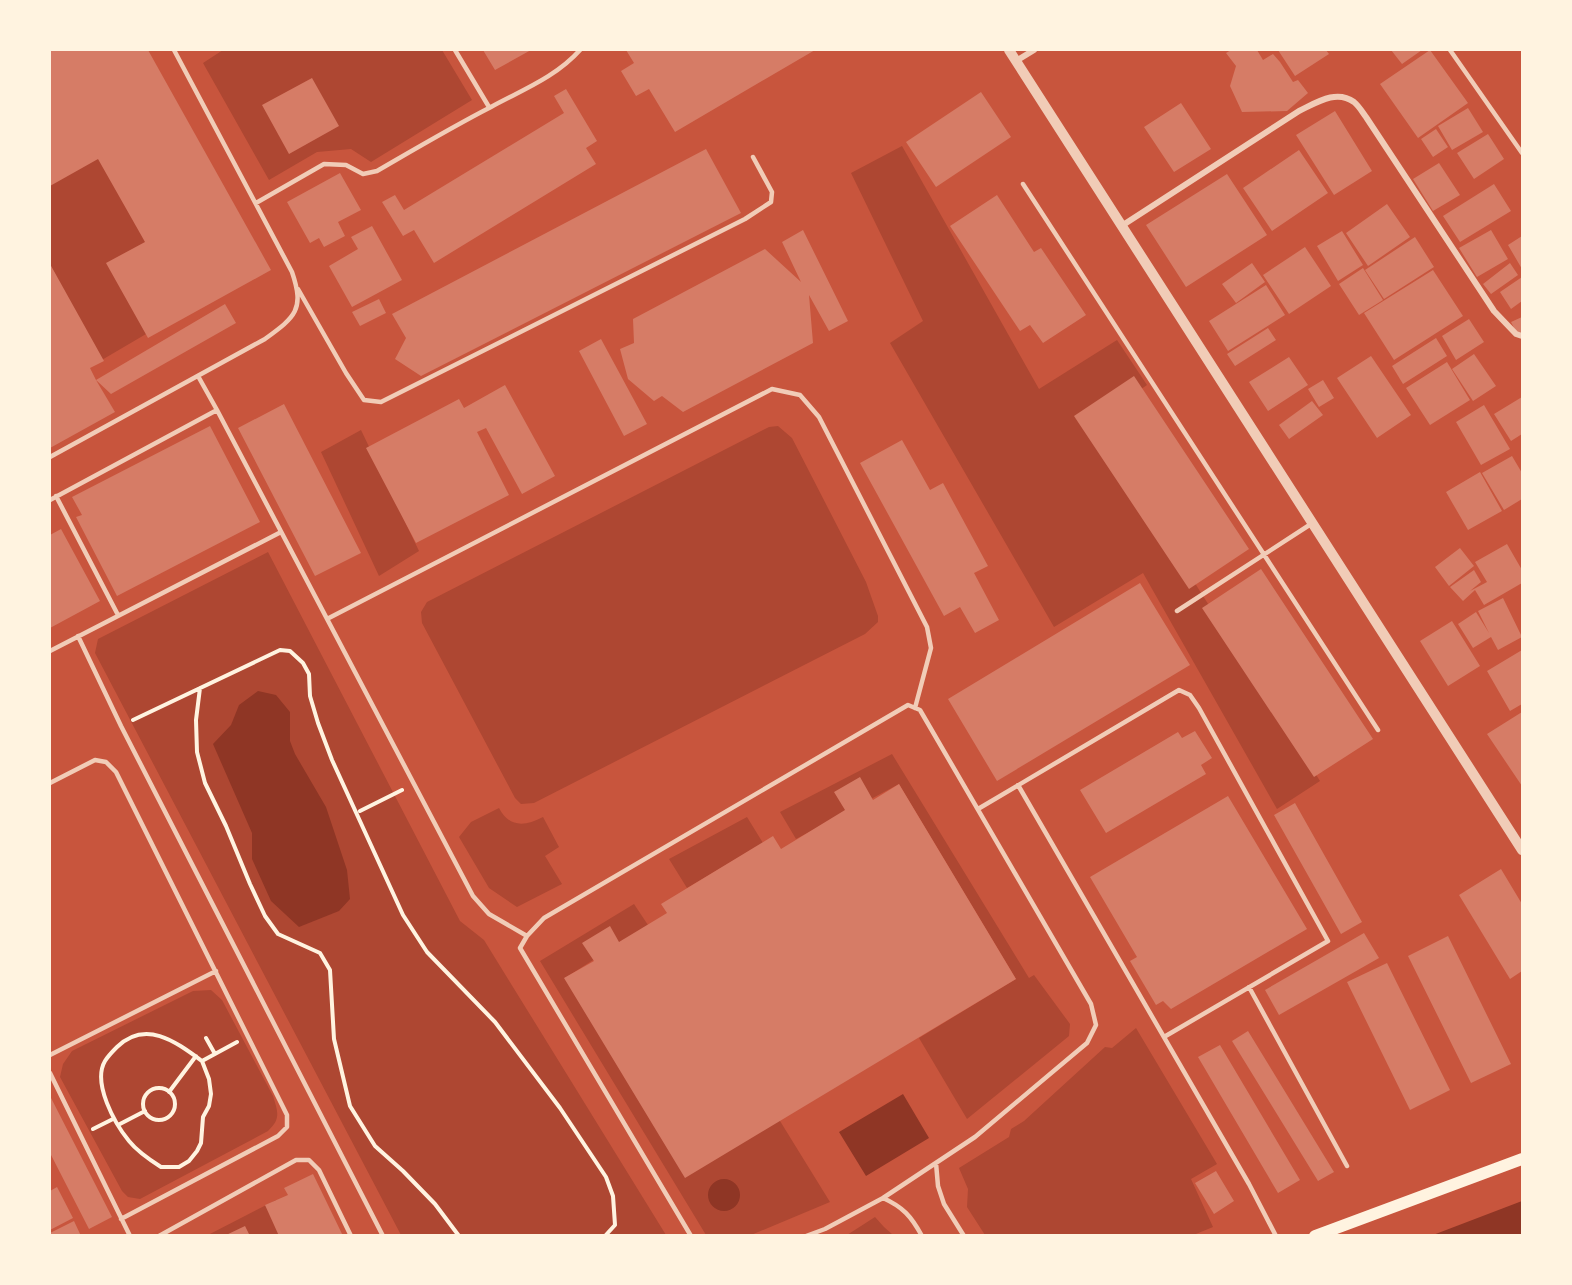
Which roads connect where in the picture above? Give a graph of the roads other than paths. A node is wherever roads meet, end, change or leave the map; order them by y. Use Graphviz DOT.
graph roads {
  1 [pos="174,50"];
  2 [pos="455,50"];
  3 [pos="580,50"];
  4 [pos="1009,50"];
  5 [pos="1034,50"];
  6 [pos="1450,50"];
  7 [pos="1016,61"];
  8 [pos="489,107"];
  9 [pos="1522,153"];
  10 [pos="753,157"];
  11 [pos="1023,184"];
  12 [pos="256,203"];
  13 [pos="1123,225"];
  14 [pos="298,289"];
  15 [pos="1522,336"];
  16 [pos="198,376"];
  17 [pos="217,410"];
  18 [pos="50,457"];
  19 [pos="56,496"];
  20 [pos="50,500"];
  21 [pos="1312,523"];
  22 [pos="281,532"];
  23 [pos="1264,554"];
  24 [pos="1177,611"];
  25 [pos="118,615"];
  26 [pos="327,619"];
  27 [pos="78,636"];
  28 [pos="50,651"];
  29 [pos="915,708"];
  30 [pos="1378,730"];
  31 [pos="50,783"];
  32 [pos="1018,785"];
  33 [pos="978,809"];
  34 [pos="1521,842"];
  35 [pos="526,936"];
  36 [pos="216,971"];
  37 [pos="1250,987"];
  38 [pos="1164,1037"];
  39 [pos="50,1055"];
  40 [pos="50,1073"];
  41 [pos="1522,1159"];
  42 [pos="936,1163"];
  43 [pos="1347,1166"];
  44 [pos="883,1198"];
  45 [pos="121,1220"];
  46 [pos="130,1236"];
  47 [pos="159,1236"];
  48 [pos="351,1236"];
  49 [pos="383,1236"];
  50 [pos="691,1236"];
  51 [pos="806,1236"];
  52 [pos="922,1236"];
  53 [pos="963,1236"];
  54 [pos="1276,1236"];
  55 [pos="1315,1236"];
  1 -- 12 [label="lane"];
  2 -- 8 [label="lane"];
  3 -- 8 [label="lane"];
  4 -- 7 [label="street"];
  5 -- 7 [label="street"];
  6 -- 9 [label="lane"];
  7 -- 13 [label="street"];
  8 -- 12 [label="lane"];
  10 -- 14 [label="lane"];
  11 -- 23 [label="lane"];
  12 -- 14 [label="lane"];
  13 -- 15 [label="street"];
  13 -- 21 [label="street"];
  14 -- 16 [label="lane"];
  16 -- 17 [label="lane"];
  16 -- 18 [label="lane"];
  17 -- 19 [label="lane"];
  17 -- 22 [label="lane"];
  19 -- 20 [label="lane"];
  19 -- 25 [label="lane"];
  21 -- 23 [label="lane"];
  21 -- 34 [label="street"];
  22 -- 25 [label="lane"];
  22 -- 26 [label="lane"];
  23 -- 24 [label="lane"];
  23 -- 30 [label="lane"];
  25 -- 27 [label="lane"];
  26 -- 29 [label="lane"];
  26 -- 35 [label="lane"];
  27 -- 28 [label="lane"];
  27 -- 49 [label="lane"];
  29 -- 33 [label="lane"];
  29 -- 35 [label="lane"];
  31 -- 36 [label="lane"];
  32 -- 33 [label="lane"];
  32 -- 37 [label="lane"];
  32 -- 38 [label="lane"];
  33 -- 42 [label="lane"];
  35 -- 50 [label="lane"];
  36 -- 39 [label="lane"];
  36 -- 45 [label="lane"];
  37 -- 38 [label="lane"];
  37 -- 43 [label="lane"];
  38 -- 54 [label="lane"];
  40 -- 45 [label="lane"];
  41 -- 55 [label="main road"];
  42 -- 44 [label="lane"];
  42 -- 53 [label="lane"];
  44 -- 51 [label="lane"];
  44 -- 52 [label="lane"];
  45 -- 46 [label="lane"];
  47 -- 48 [label="lane"];
}
